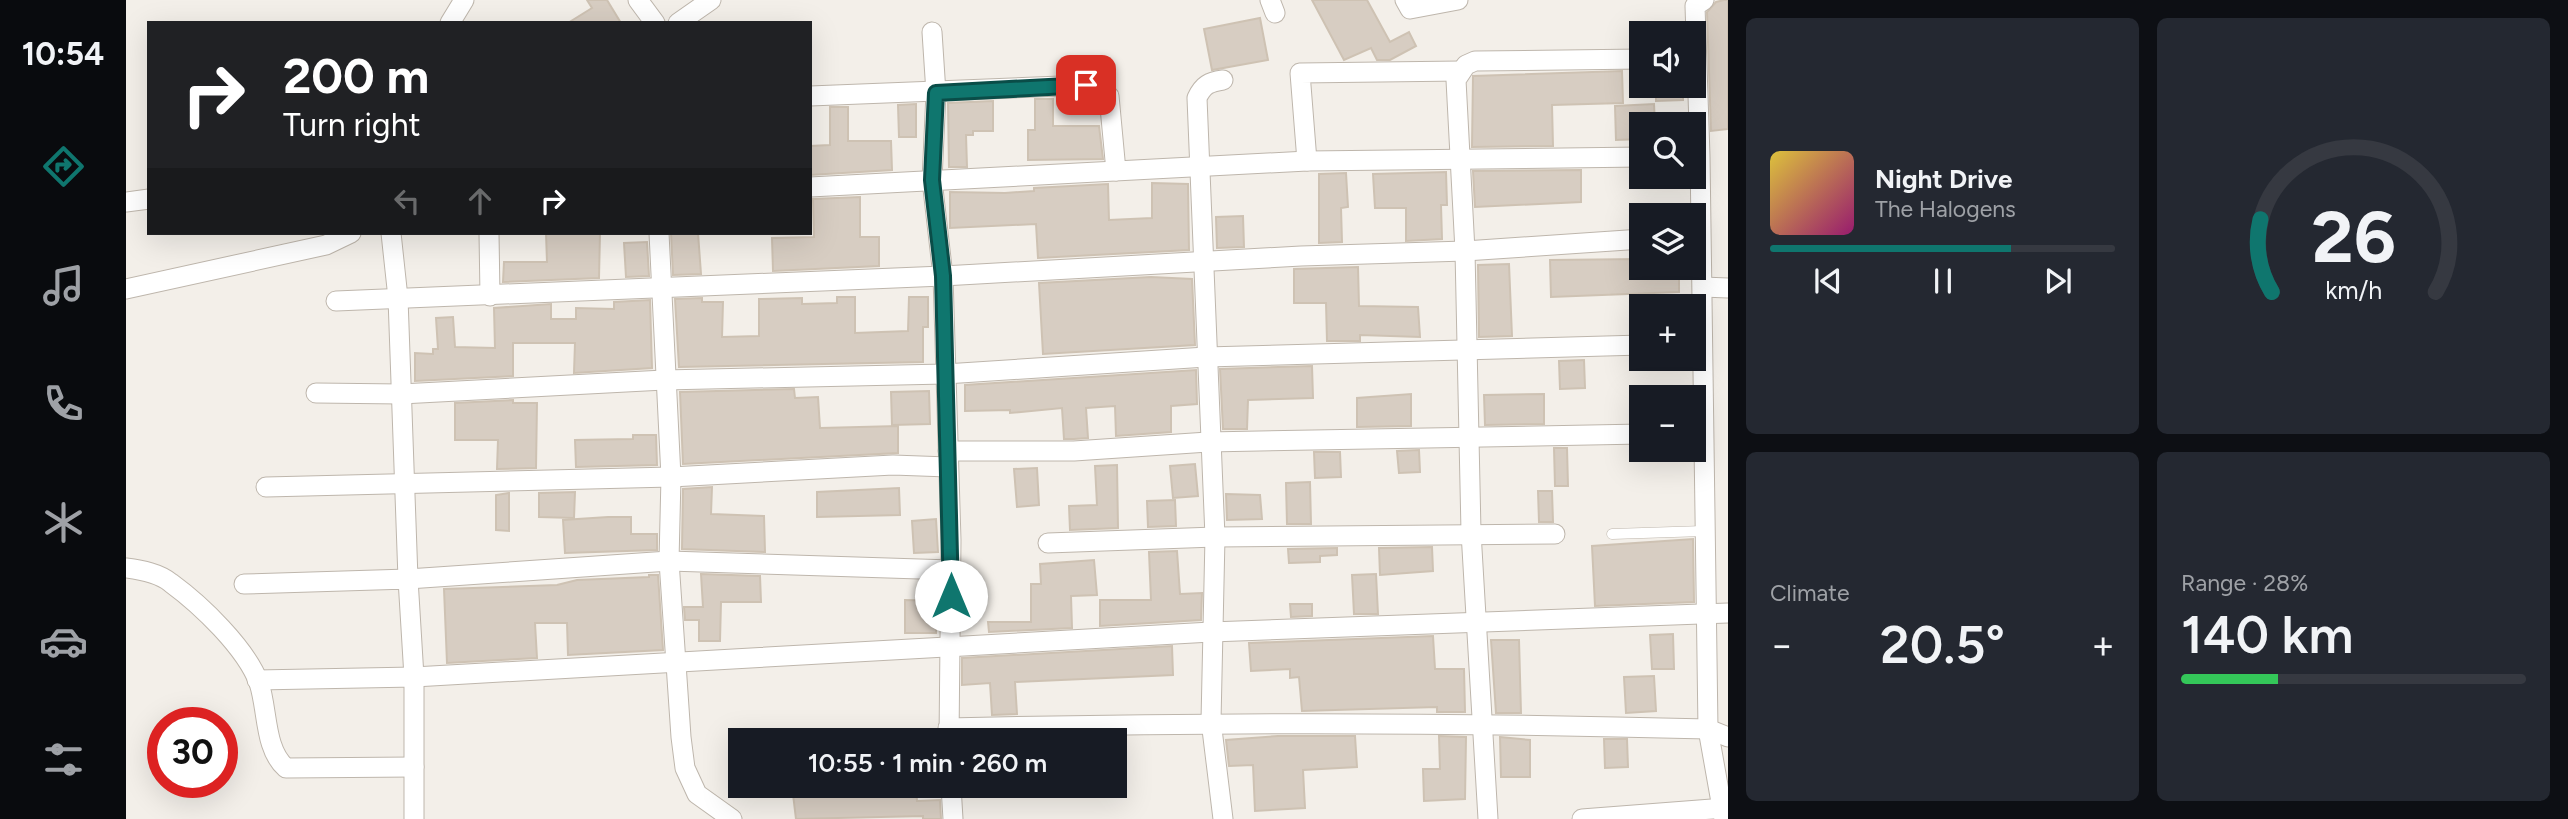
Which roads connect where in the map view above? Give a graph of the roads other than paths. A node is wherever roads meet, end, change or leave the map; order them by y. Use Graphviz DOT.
graph roads {
  1 [pos="464,0"];
  2 [pos="638,0"];
  3 [pos="711,0"];
  4 [pos="1405,0"];
  5 [pos="1458,0"];
  6 [pos="1704,0"];
  7 [pos="451,21"];
  8 [pos="654,21"];
  9 [pos="681,21"];
  10 [pos="1695,21"];
  11 [pos="932,32"];
  12 [pos="1629,59"];
  13 [pos="1461,71"];
  14 [pos="1223,80"];
  15 [pos="1086,85"];
  16 [pos="936,93"];
  17 [pos="812,96"];
  18 [pos="1109,96"];
  19 [pos="1629,157"];
  20 [pos="1461,158"];
  21 [pos="1307,160"];
  22 [pos="1200,167"];
  23 [pos="1116,172"];
  24 [pos="932,180"];
  25 [pos="812,187"];
  26 [pos="147,199"];
  27 [pos="126,202"];
  28 [pos="347,235"];
  29 [pos="391,235"];
  30 [pos="489,235"];
  31 [pos="659,235"];
  32 [pos="1629,240"];
  33 [pos="1465,251"];
  34 [pos="1205,262"];
  35 [pos="943,276"];
  36 [pos="1702,280"];
  37 [pos="1703,287"];
  38 [pos="1728,288"];
  39 [pos="126,289"];
  40 [pos="660,289"];
  41 [pos="1702,294"];
  42 [pos="491,296"];
  43 [pos="398,298"];
  44 [pos="336,301"];
  45 [pos="1629,346"];
  46 [pos="1466,352"];
  47 [pos="1206,357"];
  48 [pos="944,374"];
  49 [pos="664,380"];
  50 [pos="316,393"];
  51 [pos="401,394"];
  52 [pos="1629,434"];
  53 [pos="1469,439"];
  54 [pos="1208,442"];
  55 [pos="948,459"];
  56 [pos="1700,462"];
  57 [pos="671,477"];
  58 [pos="404,483"];
  59 [pos="266,487"];
  60 [pos="1704,531"];
  61 [pos="1471,532"];
  62 [pos="1555,534"];
  63 [pos="1612,534"];
  64 [pos="1214,537"];
  65 [pos="1048,543"];
  66 [pos="668,561"];
  67 [pos="126,568"];
  68 [pos="951,570"];
  69 [pos="408,579"];
  70 [pos="244,584"];
  71 [pos="1728,613"];
  72 [pos="1705,614"];
  73 [pos="1475,621"];
  74 [pos="1211,632"];
  75 [pos="950,648"];
  76 [pos="676,663"];
  77 [pos="414,677"];
  78 [pos="257,680"];
  79 [pos="1211,721"];
  80 [pos="1483,723"];
  81 [pos="948,728"];
  82 [pos="1069,728"];
  83 [pos="1708,729"];
  84 [pos="1728,737"];
  85 [pos="414,767"];
  86 [pos="952,798"];
  87 [pos="1725,814"];
  88 [pos="414,819"];
  89 [pos="732,819"];
  90 [pos="953,819"];
  91 [pos="1223,819"];
  92 [pos="1488,819"];
  93 [pos="1582,819"];
  1 -- 7 [label="street"];
  2 -- 8 [label="street"];
  3 -- 9 [label="street"];
  4 -- 5 [label="street"];
  6 -- 10 [label="street"];
  11 -- 16 [label="street"];
  12 -- 13 [label="street"];
  13 -- 20 [label="street"];
  13 -- 21 [label="street"];
  14 -- 22 [label="street"];
  15 -- 16 [label="street"];
  16 -- 17 [label="street"];
  16 -- 24 [label="street"];
  18 -- 23 [label="street"];
  19 -- 20 [label="street"];
  20 -- 21 [label="street"];
  20 -- 33 [label="street"];
  21 -- 22 [label="street"];
  22 -- 23 [label="street"];
  22 -- 34 [label="street"];
  23 -- 24 [label="street"];
  24 -- 25 [label="street"];
  24 -- 35 [label="street"];
  26 -- 27 [label="street"];
  28 -- 39 [label="street"];
  29 -- 43 [label="street"];
  30 -- 42 [label="street"];
  31 -- 40 [label="street"];
  32 -- 33 [label="street"];
  33 -- 34 [label="street"];
  33 -- 46 [label="street"];
  34 -- 35 [label="street"];
  34 -- 47 [label="street"];
  35 -- 40 [label="street"];
  35 -- 48 [label="street"];
  36 -- 37 [label="street"];
  37 -- 38 [label="street"];
  37 -- 41 [label="street"];
  40 -- 42 [label="street"];
  40 -- 49 [label="street"];
  42 -- 43 [label="street"];
  43 -- 44 [label="street"];
  43 -- 51 [label="street"];
  45 -- 46 [label="street"];
  46 -- 47 [label="street"];
  46 -- 53 [label="street"];
  47 -- 48 [label="street"];
  47 -- 54 [label="street"];
  48 -- 49 [label="street"];
  48 -- 55 [label="street"];
  49 -- 51 [label="street"];
  49 -- 57 [label="street"];
  50 -- 51 [label="street"];
  51 -- 58 [label="street"];
  52 -- 53 [label="street"];
  53 -- 54 [label="street"];
  53 -- 61 [label="street"];
  54 -- 55 [label="street"];
  54 -- 64 [label="street"];
  55 -- 57 [label="street"];
  55 -- 68 [label="street"];
  56 -- 60 [label="street"];
  57 -- 58 [label="street"];
  57 -- 66 [label="street"];
  58 -- 59 [label="street"];
  58 -- 69 [label="street"];
  60 -- 63 [label="lane"];
  60 -- 72 [label="street"];
  61 -- 62 [label="street"];
  61 -- 64 [label="street"];
  61 -- 73 [label="street"];
  64 -- 65 [label="street"];
  64 -- 74 [label="street"];
  66 -- 68 [label="street"];
  66 -- 69 [label="street"];
  66 -- 76 [label="street"];
  67 -- 78 [label="street"];
  68 -- 75 [label="street"];
  69 -- 70 [label="street"];
  69 -- 77 [label="street"];
  71 -- 72 [label="street"];
  72 -- 73 [label="street"];
  72 -- 83 [label="street"];
  73 -- 74 [label="street"];
  73 -- 80 [label="street"];
  74 -- 75 [label="street"];
  74 -- 79 [label="street"];
  75 -- 76 [label="street"];
  75 -- 81 [label="street"];
  76 -- 77 [label="street"];
  76 -- 89 [label="street"];
  77 -- 78 [label="street"];
  77 -- 85 [label="street"];
  78 -- 85 [label="street"];
  79 -- 80 [label="street"];
  79 -- 82 [label="street"];
  79 -- 91 [label="street"];
  80 -- 83 [label="street"];
  80 -- 92 [label="street"];
  83 -- 84 [label="street"];
  83 -- 87 [label="street"];
  85 -- 88 [label="street"];
  86 -- 90 [label="street"];
  87 -- 93 [label="street"];
}
